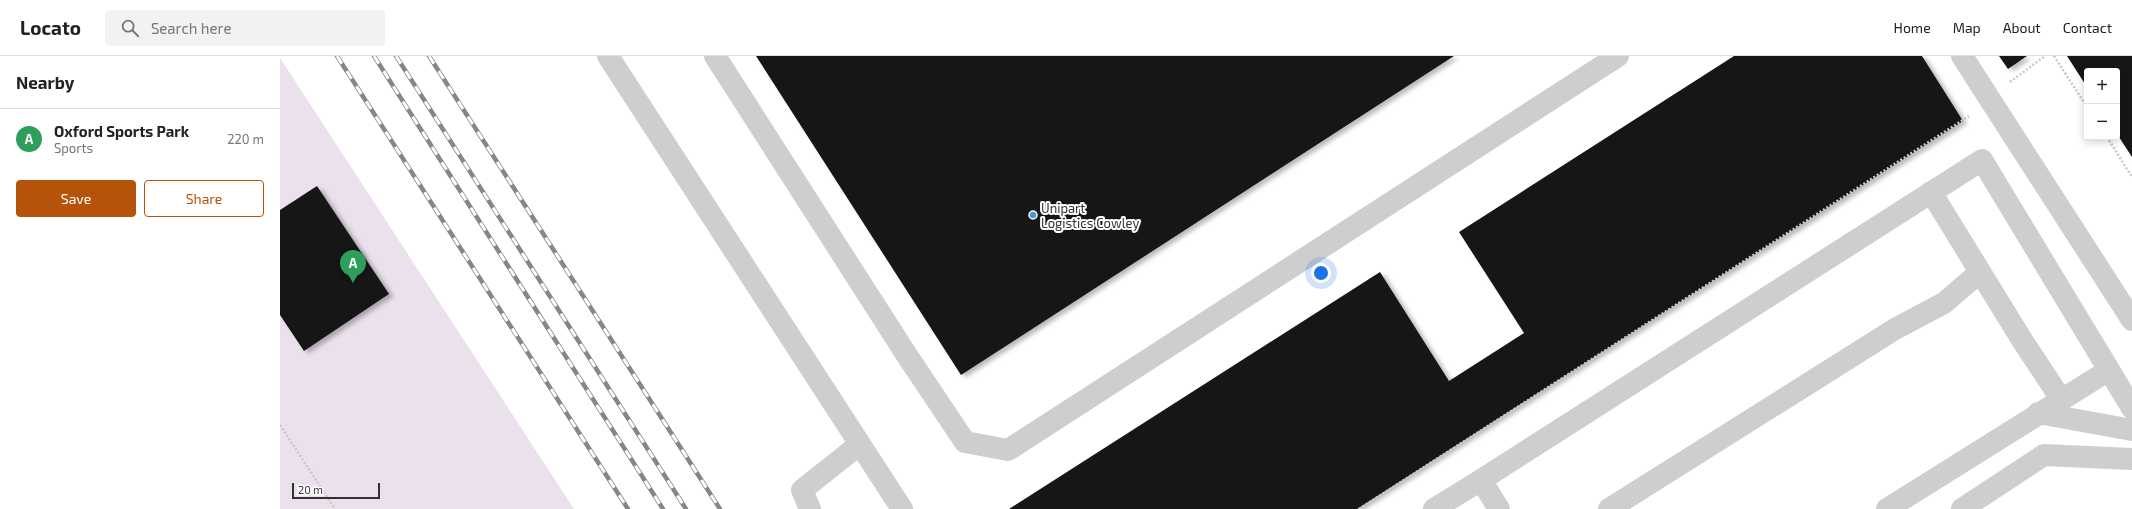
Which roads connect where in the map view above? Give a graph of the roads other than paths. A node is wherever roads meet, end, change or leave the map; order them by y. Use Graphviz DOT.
graph roads {
  1 [pos="608,56"];
  2 [pos="715,56"];
  3 [pos="1618,56"];
  4 [pos="1962,56"];
  5 [pos="1931,192"];
  6 [pos="1980,272"];
  7 [pos="2132,320"];
  8 [pos="2109,370"];
  9 [pos="2062,399"];
  10 [pos="2132,408"];
  11 [pos="2038,413"];
  12 [pos="2132,430"];
  13 [pos="860,444"];
  14 [pos="2132,459"];
  15 [pos="1481,480"];
  16 [pos="810,509"];
  17 [pos="902,509"];
  18 [pos="1434,509"];
  19 [pos="1499,509"];
  20 [pos="1609,509"];
  21 [pos="1888,509"];
  22 [pos="1962,509"];
  1 -- 13 [label="lane"];
  2 -- 3 [label="lane"];
  4 -- 7 [label="lane"];
  5 -- 6 [label="lane"];
  5 -- 8 [label="lane"];
  5 -- 15 [label="lane"];
  6 -- 9 [label="lane"];
  6 -- 20 [label="lane"];
  8 -- 9 [label="lane"];
  8 -- 10 [label="lane"];
  9 -- 11 [label="lane"];
  11 -- 12 [label="lane"];
  11 -- 21 [label="lane"];
  13 -- 16 [label="lane"];
  13 -- 17 [label="lane"];
  14 -- 22 [label="lane"];
  15 -- 18 [label="lane"];
  15 -- 19 [label="lane"];
}
